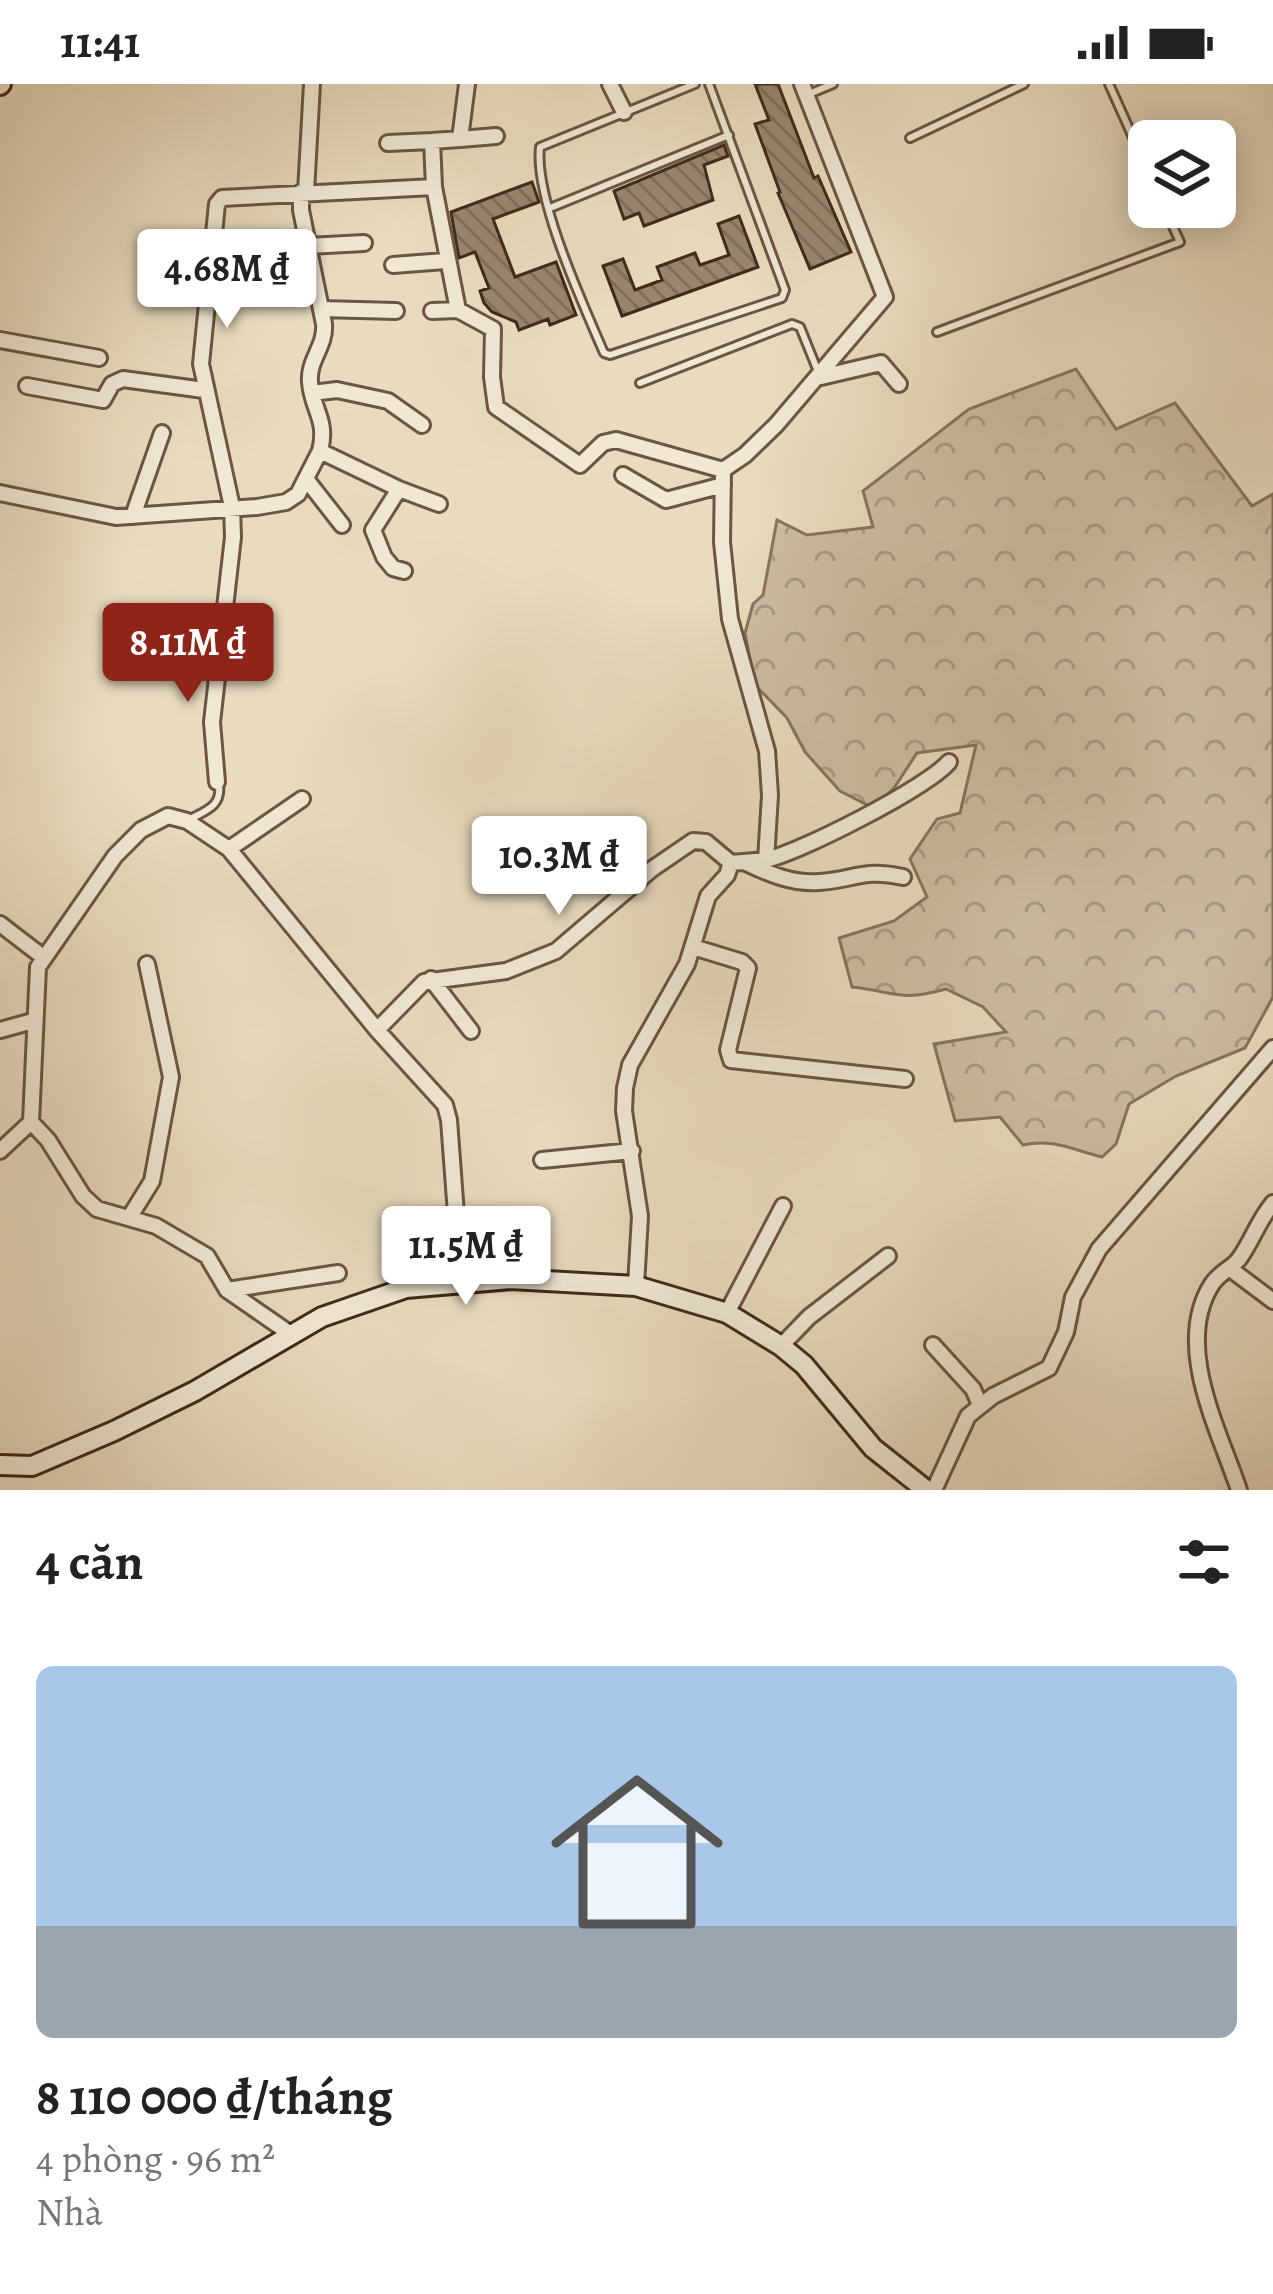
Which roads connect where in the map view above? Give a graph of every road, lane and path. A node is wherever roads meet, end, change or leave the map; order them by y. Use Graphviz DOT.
graph roads {
  1 [pos="312,84"];
  2 [pos="467,84"];
  3 [pos="610,84"];
  4 [pos="695,84"];
  5 [pos="709,84"];
  6 [pos="832,84"];
  7 [pos="1024,84"];
  8 [pos="1109,84"];
  9 [pos="804,90"];
  10 [pos="624,112"];
  11 [pos="1128,126"];
  12 [pos="729,135"];
  13 [pos="496,136"];
  14 [pos="910,138"];
  15 [pos="460,139"];
  16 [pos="432,141"];
  17 [pos="388,143"];
  18 [pos="434,187"];
  19 [pos="303,192"];
  20 [pos="550,208"];
  21 [pos="1174,228"];
  22 [pos="364,243"];
  23 [pos="308,246"];
  24 [pos="445,261"];
  25 [pos="393,265"];
  26 [pos="321,309"];
  27 [pos="458,310"];
  28 [pos="396,311"];
  29 [pos="432,311"];
  30 [pos="937,332"];
  31 [pos="0,340"];
  32 [pos="99,358"];
  33 [pos="821,377"];
  34 [pos="640,382"];
  35 [pos="899,385"];
  36 [pos="27,386"];
  37 [pos="204,390"];
  38 [pos="312,392"];
  39 [pos="422,424"];
  40 [pos="162,433"];
  41 [pos="320,451"];
  42 [pos="623,475"];
  43 [pos="723,477"];
  44 [pos="306,479"];
  45 [pos="398,489"];
  46 [pos="0,494"];
  47 [pos="439,504"];
  48 [pos="232,507"];
  49 [pos="133,516"];
  50 [pos="342,525"];
  51 [pos="404,571"];
  52 [pos="950,762"];
  53 [pos="218,782"];
  54 [pos="302,799"];
  55 [pos="187,821"];
  56 [pos="229,848"];
  57 [pos="607,854"];
  58 [pos="766,860"];
  59 [pos="738,863"];
  60 [pos="903,877"];
  61 [pos="639,881"];
  62 [pos="0,925"];
  63 [pos="693,947"];
  64 [pos="43,957"];
  65 [pos="147,964"];
  66 [pos="431,979"];
  67 [pos="33,1021"];
  68 [pos="0,1030"];
  69 [pos="377,1030"];
  70 [pos="471,1031"];
  71 [pos="1273,1048"];
  72 [pos="905,1079"];
  73 [pos="31,1121"];
  74 [pos="0,1151"];
  75 [pos="632,1151"];
  76 [pos="542,1160"];
  77 [pos="1273,1204"];
  78 [pos="784,1206"];
  79 [pos="129,1218"];
  80 [pos="888,1256"];
  81 [pos="1229,1268"];
  82 [pos="338,1273"];
  83 [pos="461,1281"];
  84 [pos="637,1286"];
  85 [pos="227,1289"];
  86 [pos="1273,1301"];
  87 [pos="727,1313"];
  88 [pos="292,1335"];
  89 [pos="933,1345"];
  90 [pos="782,1346"];
  91 [pos="980,1405"];
  92 [pos="0,1465"];
  93 [pos="930,1490"];
  94 [pos="1239,1490"];
  1 -- 19 [label="street"];
  2 -- 15 [label="street"];
  3 -- 10 [label="street"];
  4 -- 10 [label="lane"];
  5 -- 12 [label="lane"];
  6 -- 9 [label="lane"];
  7 -- 14 [label="lane"];
  8 -- 11 [label="lane"];
  9 -- 33 [label="street"];
  10 -- 20 [label="lane"];
  12 -- 20 [label="lane"];
  12 -- 20 [label="lane"];
  13 -- 15 [label="street"];
  15 -- 16 [label="street"];
  16 -- 17 [label="street"];
  16 -- 18 [label="street"];
  18 -- 19 [label="street"];
  18 -- 24 [label="street"];
  19 -- 23 [label="street"];
  19 -- 37 [label="street"];
  21 -- 30 [label="lane"];
  22 -- 23 [label="street"];
  23 -- 26 [label="street"];
  24 -- 25 [label="street"];
  24 -- 27 [label="street"];
  26 -- 28 [label="street"];
  26 -- 38 [label="street"];
  27 -- 29 [label="street"];
  27 -- 43 [label="street"];
  31 -- 32 [label="street"];
  33 -- 34 [label="lane"];
  33 -- 35 [label="street"];
  33 -- 43 [label="street"];
  36 -- 37 [label="street"];
  37 -- 48 [label="street"];
  38 -- 39 [label="street"];
  38 -- 41 [label="street"];
  40 -- 49 [label="street"];
  41 -- 44 [label="street"];
  41 -- 45 [label="street"];
  42 -- 43 [label="street"];
  43 -- 58 [label="street"];
  44 -- 48 [label="street"];
  44 -- 50 [label="street"];
  45 -- 47 [label="street"];
  45 -- 51 [label="street"];
  46 -- 49 [label="street"];
  48 -- 49 [label="street"];
  48 -- 53 [label="street"];
  52 -- 58 [label="street"];
  53 -- 55 [label="lane"];
  54 -- 56 [label="street"];
  55 -- 56 [label="street"];
  55 -- 64 [label="street"];
  56 -- 69 [label="street"];
  57 -- 61 [label="street"];
  58 -- 59 [label="street"];
  59 -- 60 [label="street"];
  59 -- 61 [label="street"];
  59 -- 63 [label="street"];
  61 -- 66 [label="street"];
  62 -- 64 [label="street"];
  63 -- 72 [label="street"];
  63 -- 75 [label="street"];
  64 -- 67 [label="street"];
  65 -- 79 [label="street"];
  66 -- 69 [label="street"];
  66 -- 70 [label="street"];
  67 -- 68 [label="street"];
  67 -- 73 [label="street"];
  69 -- 83 [label="street"];
  71 -- 91 [label="street"];
  73 -- 74 [label="street"];
  73 -- 79 [label="street"];
  75 -- 76 [label="street"];
  75 -- 84 [label="street"];
  77 -- 81 [label="street"];
  78 -- 87 [label="street"];
  79 -- 85 [label="street"];
  80 -- 90 [label="street"];
  81 -- 86 [label="street"];
  81 -- 94 [label="street"];
  82 -- 85 [label="street"];
  83 -- 84 [label="main road"];
  83 -- 88 [label="main road"];
  84 -- 87 [label="main road"];
  85 -- 88 [label="street"];
  87 -- 90 [label="main road"];
  88 -- 92 [label="main road"];
  89 -- 91 [label="street"];
  90 -- 93 [label="main road"];
  91 -- 93 [label="street"];
}
